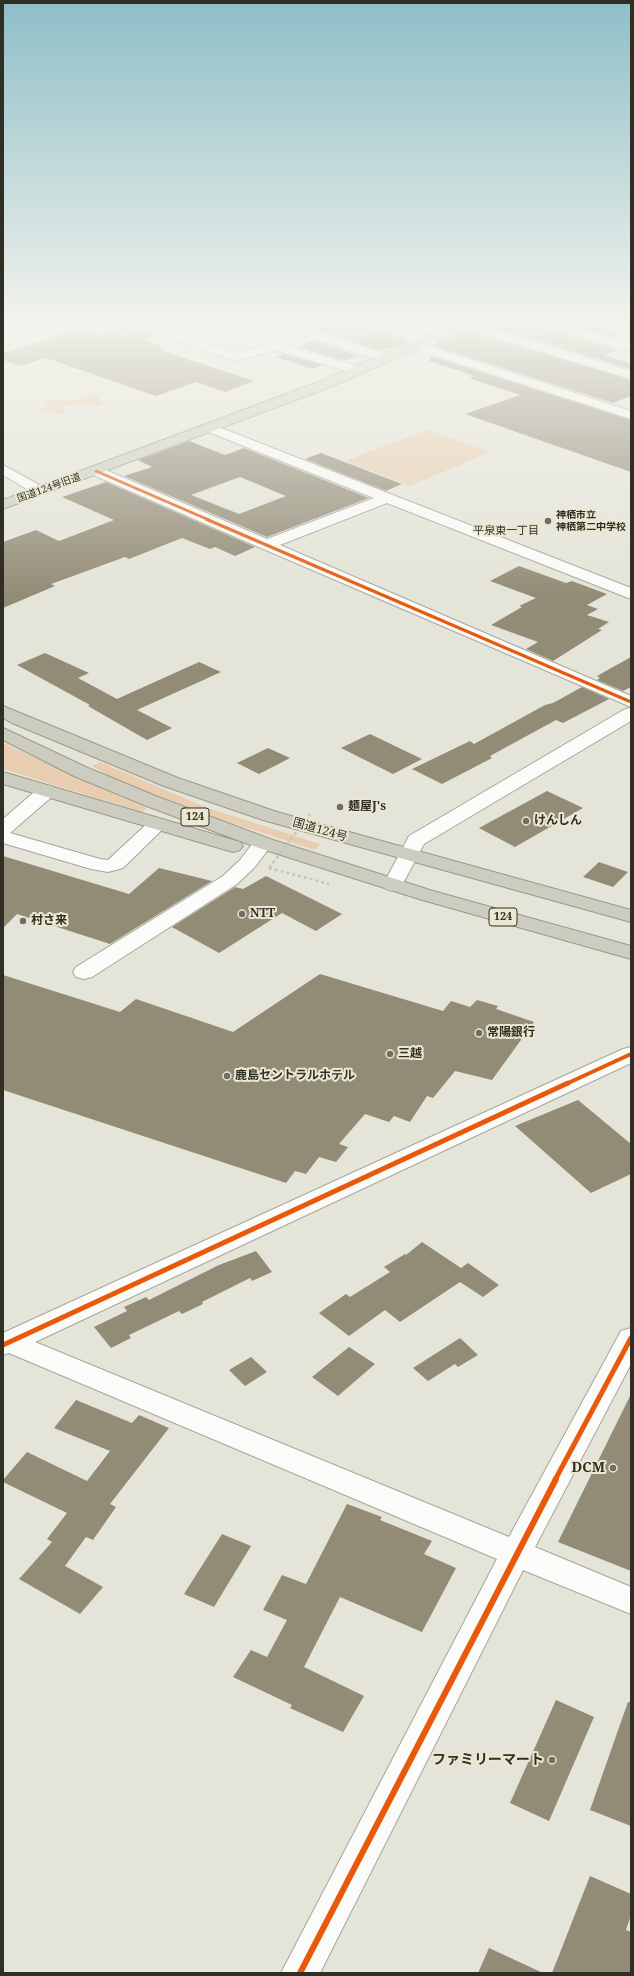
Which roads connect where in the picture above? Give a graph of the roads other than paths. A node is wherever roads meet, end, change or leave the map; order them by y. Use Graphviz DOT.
graph roads {
  1 [pos="252,412"];
  2 [pos="211,428"];
  3 [pos="3,469"];
  4 [pos="96,471"];
  5 [pos="40,491"];
  6 [pos="386,498"];
  7 [pos="3,505"];
  8 [pos="266,545"];
  9 [pos="631,594"];
  10 [pos="631,702"];
  11 [pos="631,713"];
  12 [pos="8,716"];
  13 [pos="3,733"];
  14 [pos="3,778"];
  15 [pos="47,791"];
  16 [pos="158,824"];
  17 [pos="3,829"];
  18 [pos="3,837"];
  19 [pos="263,854"];
  20 [pos="408,854"];
  21 [pos="393,885"];
  22 [pos="631,916"];
  23 [pos="631,953"];
  24 [pos="84,972"];
  25 [pos="631,1054"];
  26 [pos="631,1338"];
  27 [pos="6,1343"];
  28 [pos="516,1553"];
  29 [pos="631,1601"];
  30 [pos="300,1973"];
  1 -- 2 [label="highway, 国道124号旧道"];
  2 -- 4 [label="highway, 国道124号旧道"];
  2 -- 6 [label="street"];
  3 -- 5 [label="street"];
  4 -- 5 [label="highway, 国道124号旧道"];
  4 -- 8 [label="street"];
  5 -- 7 [label="highway, 国道124号旧道"];
  6 -- 8 [label="street"];
  6 -- 9 [label="street"];
  8 -- 10 [label="street"];
  11 -- 20 [label="street"];
  12 -- 20 [label="highway, 国道124号 / 124"];
  13 -- 19 [label="highway, 124"];
  14 -- 15 [label="highway, 124"];
  15 -- 16 [label="highway, 124"];
  15 -- 17 [label="street"];
  16 -- 18 [label="street"];
  16 -- 19 [label="highway, 124"];
  19 -- 21 [label="highway, 124"];
  19 -- 24 [label="street"];
  20 -- 21 [label="street"];
  20 -- 22 [label="highway, 国道124号 / 124"];
  21 -- 23 [label="highway, 124"];
  25 -- 27 [label="street"];
  26 -- 28 [label="street"];
  27 -- 28 [label="street"];
  28 -- 29 [label="street"];
  28 -- 30 [label="street"];
}
